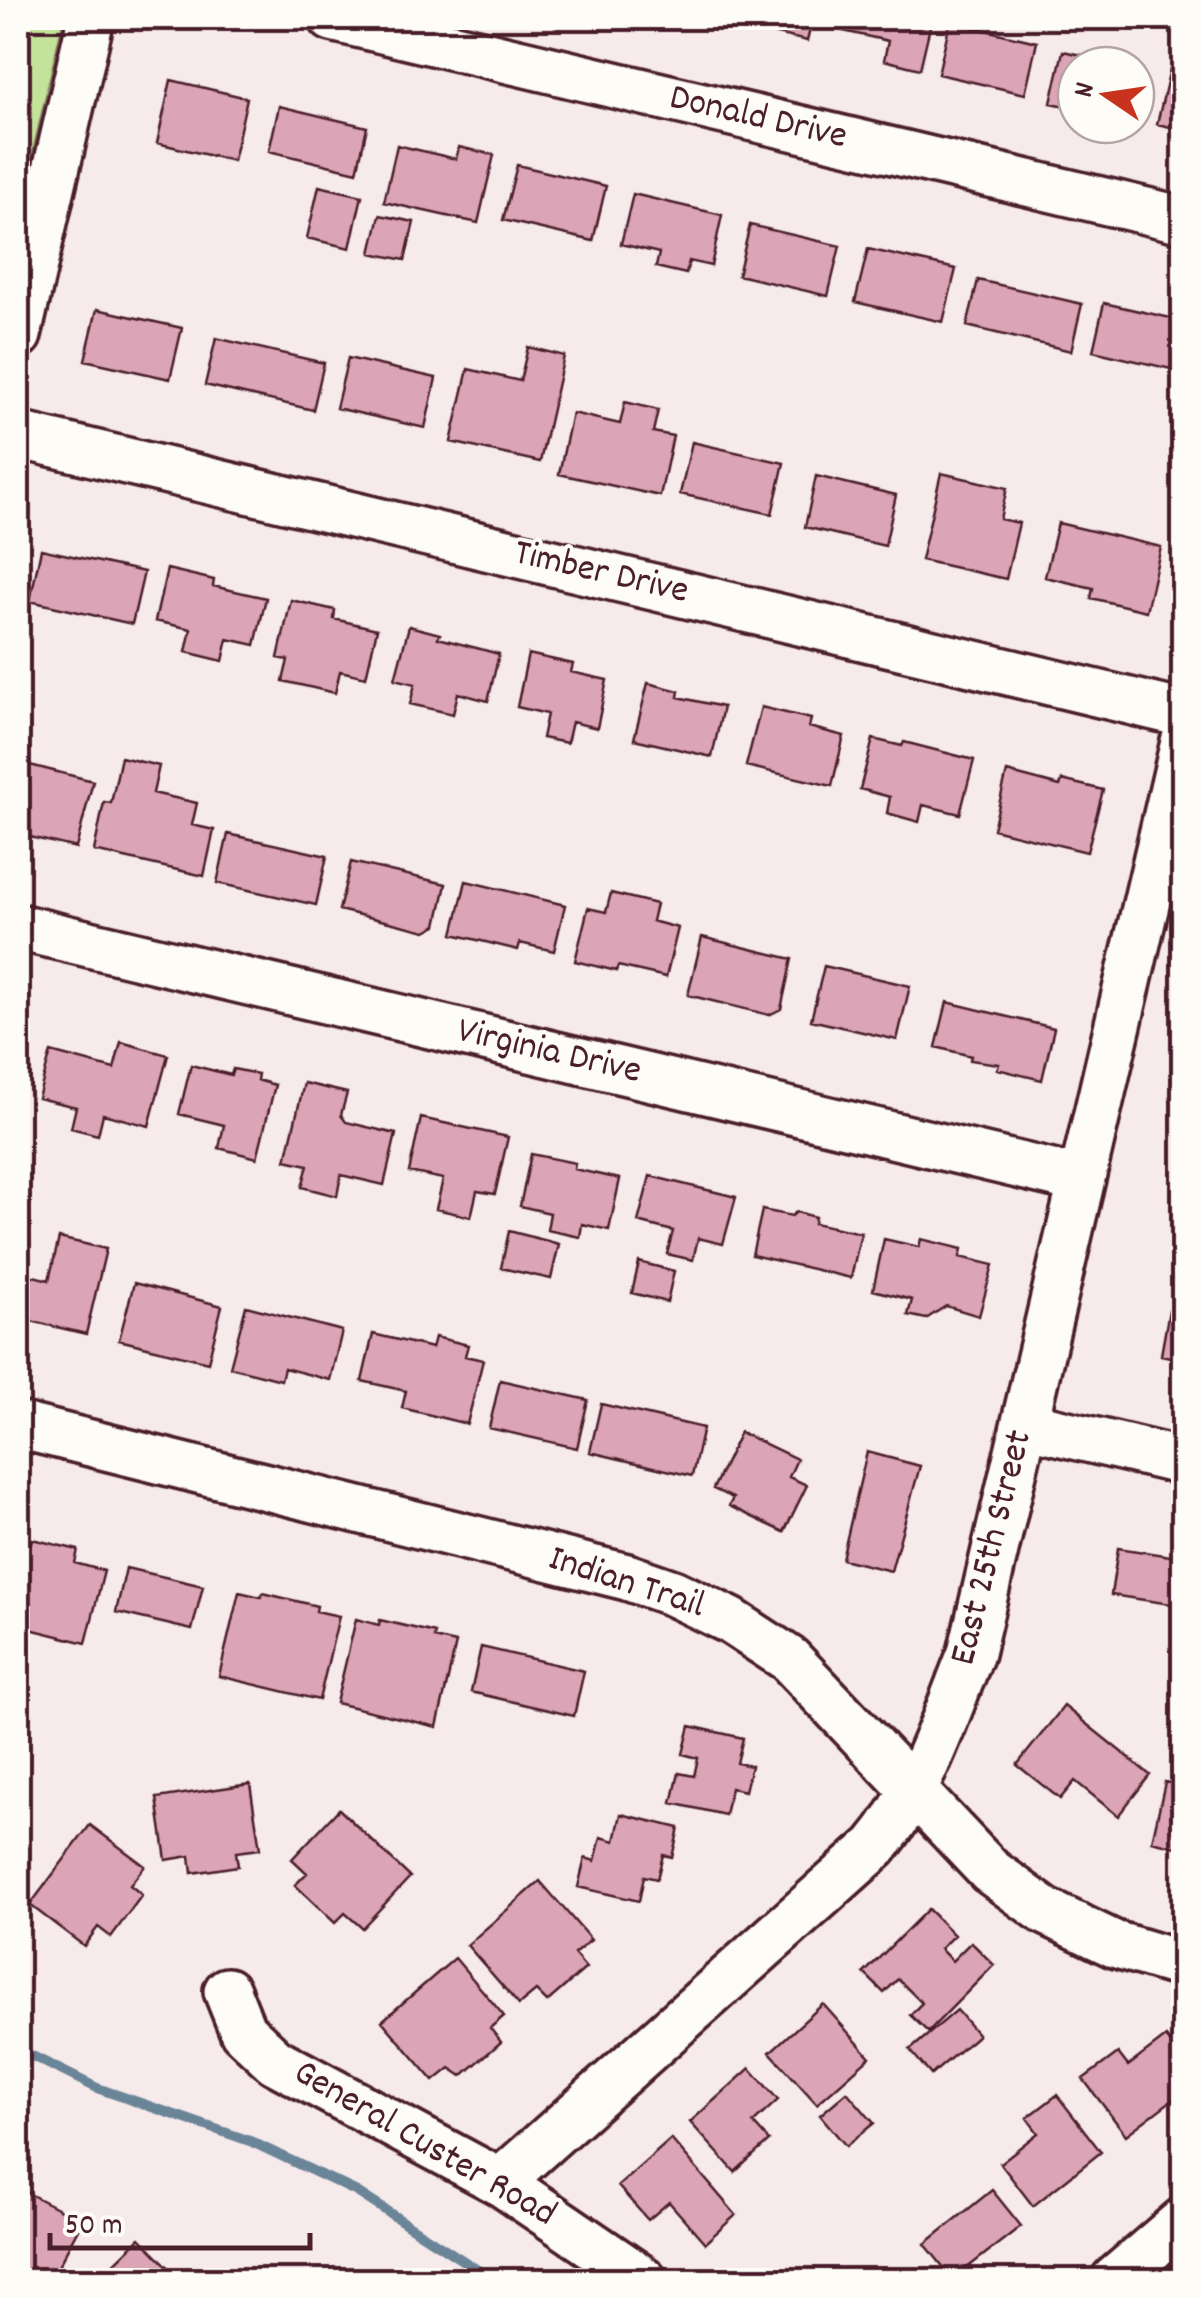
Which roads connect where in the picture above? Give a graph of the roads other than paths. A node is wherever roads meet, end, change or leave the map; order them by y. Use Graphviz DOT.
graph roads {
  1 [pos="92,18"];
  2 [pos="332,18"];
  3 [pos="1184,220"];
  4 [pos="18,336"];
  5 [pos="18,436"];
  6 [pos="1184,714"];
  7 [pos="1184,742"];
  8 [pos="18,926"];
  9 [pos="1081,1180"];
  10 [pos="1025,1424"];
  11 [pos="18,1425"];
  12 [pos="1184,1462"];
  13 [pos="914,1791"];
  14 [pos="1184,1965"];
  15 [pos="228,1990"];
  16 [pos="500,2182"];
  17 [pos="1184,2220"];
  18 [pos="644,2280"];
  19 [pos="1114,2280"];
  1 -- 4 [label="street"];
  2 -- 3 [label="street, Donald Drive"];
  5 -- 6 [label="street, Timber Drive"];
  7 -- 9 [label="street, East 25th Street"];
  8 -- 9 [label="street, Virginia Drive"];
  9 -- 10 [label="street, East 25th Street"];
  10 -- 12 [label="street"];
  10 -- 13 [label="street, East 25th Street"];
  11 -- 13 [label="street, Indian Trail"];
  13 -- 14 [label="street, Indian Trail"];
  13 -- 16 [label="street, East 25th Street"];
  15 -- 16 [label="street, General Custer Road"];
  16 -- 18 [label="street, General Custer Road"];
  17 -- 19 [label="street"];
}
